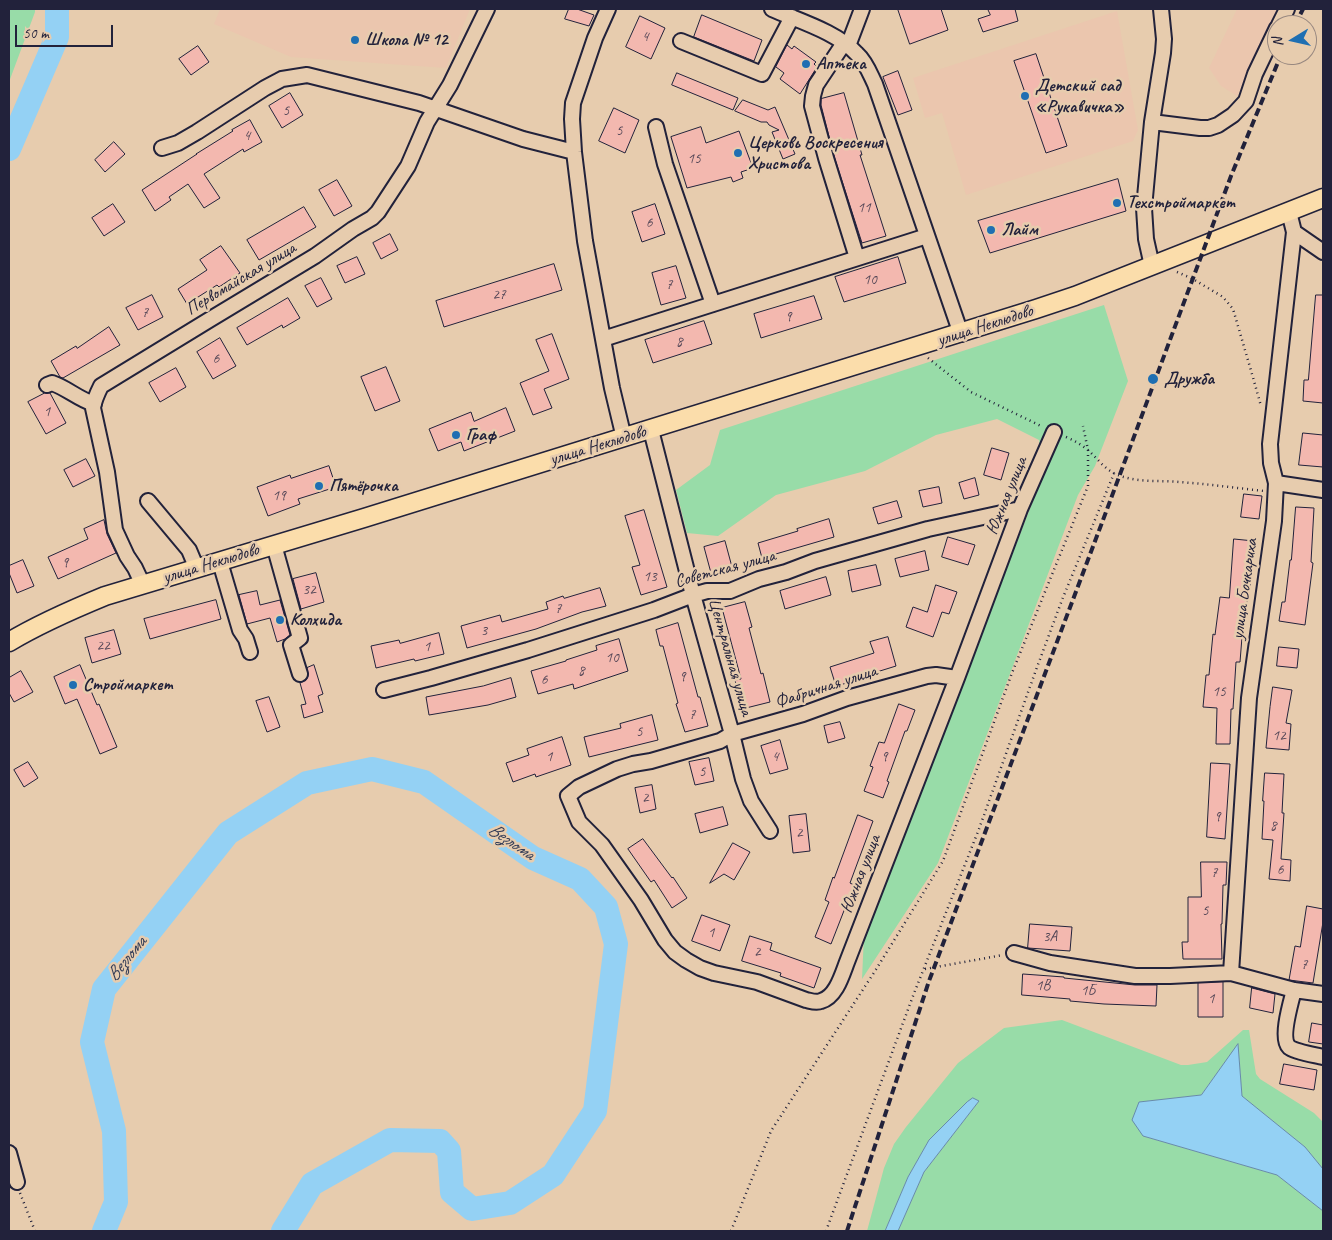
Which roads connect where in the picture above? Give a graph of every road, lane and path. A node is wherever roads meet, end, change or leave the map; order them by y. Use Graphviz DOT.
graph roads {
  1 [pos="487,9"];
  2 [pos="608,9"];
  3 [pos="772,9"];
  4 [pos="862,9"];
  5 [pos="1161,9"];
  6 [pos="792,18"];
  7 [pos="681,40"];
  8 [pos="846,45"];
  9 [pos="1267,49"];
  10 [pos="435,108"];
  11 [pos="1152,122"];
  12 [pos="656,127"];
  13 [pos="162,148"];
  14 [pos="574,152"];
  15 [pos="1323,198"];
  16 [pos="1289,212"];
  17 [pos="1294,232"];
  18 [pos="927,236"];
  19 [pos="1323,252"];
  20 [pos="857,258"];
  21 [pos="1160,263"];
  22 [pos="713,304"];
  23 [pos="961,334"];
  24 [pos="603,339"];
  25 [pos="922,346"];
  26 [pos="47,385"];
  27 [pos="94,404"];
  28 [pos="1261,409"];
  29 [pos="1083,426"];
  30 [pos="651,430"];
  31 [pos="1054,432"];
  32 [pos="624,438"];
  33 [pos="1088,450"];
  34 [pos="1114,472"];
  35 [pos="1275,488"];
  36 [pos="1323,490"];
  37 [pos="148,501"];
  38 [pos="1020,508"];
  39 [pos="274,545"];
  40 [pos="220,562"];
  41 [pos="197,568"];
  42 [pos="143,584"];
  43 [pos="693,595"];
  44 [pos="9,642"];
  45 [pos="250,652"];
  46 [pos="300,674"];
  47 [pos="957,678"];
  48 [pos="384,690"];
  49 [pos="732,734"];
  50 [pos="568,796"];
  51 [pos="770,831"];
  52 [pos="1014,953"];
  53 [pos="924,969"];
  54 [pos="1232,973"];
  55 [pos="1294,990"];
  56 [pos="1323,994"];
  57 [pos="1323,1057"];
  58 [pos="9,1153"];
  59 [pos="17,1182"];
  60 [pos="35,1231"];
  61 [pos="731,1231"];
  62 [pos="826,1231"];
  1 -- 10 [label="street, Первомайская улица"];
  2 -- 14 [label="street"];
  3 -- 6 [label="street"];
  4 -- 8 [label="street"];
  5 -- 11 [label="street"];
  6 -- 7 [label="street"];
  6 -- 8 [label="street"];
  8 -- 18 [label="street"];
  8 -- 20 [label="street"];
  9 -- 11 [label="street"];
  10 -- 13 [label="street"];
  10 -- 14 [label="street"];
  10 -- 27 [label="street, Первомайская улица"];
  11 -- 21 [label="street"];
  12 -- 22 [label="street"];
  14 -- 24 [label="street"];
  15 -- 16 [label="main road, улица Неклюдово"];
  16 -- 17 [label="street, улица Бочкариха"];
  16 -- 21 [label="main road, улица Неклюдово"];
  17 -- 19 [label="street"];
  17 -- 35 [label="street, улица Бочкариха"];
  18 -- 20 [label="street"];
  18 -- 23 [label="street"];
  20 -- 22 [label="street"];
  21 -- 23 [label="main road, улица Неклюдово"];
  21 -- 28 [label="path"];
  22 -- 24 [label="street"];
  23 -- 25 [label="main road, улица Неклюдово"];
  24 -- 32 [label="street"];
  25 -- 30 [label="main road, улица Неклюдово"];
  25 -- 31 [label="path"];
  26 -- 27 [label="street"];
  27 -- 42 [label="street"];
  29 -- 33 [label="path"];
  30 -- 32 [label="main road, улица Неклюдово"];
  30 -- 43 [label="street, Центральная улица"];
  31 -- 33 [label="path"];
  31 -- 38 [label="street, Южная улица"];
  32 -- 39 [label="main road, улица Неклюдово"];
  33 -- 34 [label="path"];
  33 -- 61 [label="path"];
  34 -- 35 [label="path"];
  34 -- 53 [label="path"];
  35 -- 36 [label="street"];
  35 -- 54 [label="street, улица Бочкариха"];
  37 -- 41 [label="street"];
  38 -- 43 [label="street, Советская улица"];
  38 -- 47 [label="street, Южная улица"];
  39 -- 40 [label="main road, улица Неклюдово"];
  39 -- 46 [label="street"];
  40 -- 41 [label="main road, улица Неклюдово"];
  40 -- 45 [label="street"];
  41 -- 42 [label="main road, улица Неклюдово"];
  42 -- 44 [label="main road, улица Неклюдово"];
  43 -- 48 [label="street, Советская улица"];
  43 -- 49 [label="street, Центральная улица"];
  47 -- 49 [label="street, Фабричная улица"];
  47 -- 50 [label="street, Южная улица"];
  49 -- 50 [label="street, Фабричная улица"];
  49 -- 51 [label="street, Центральная улица"];
  52 -- 53 [label="path"];
  52 -- 54 [label="street"];
  53 -- 62 [label="path"];
  54 -- 55 [label="street"];
  55 -- 56 [label="street"];
  55 -- 57 [label="street"];
  58 -- 59 [label="street"];
  59 -- 60 [label="path"];
}
